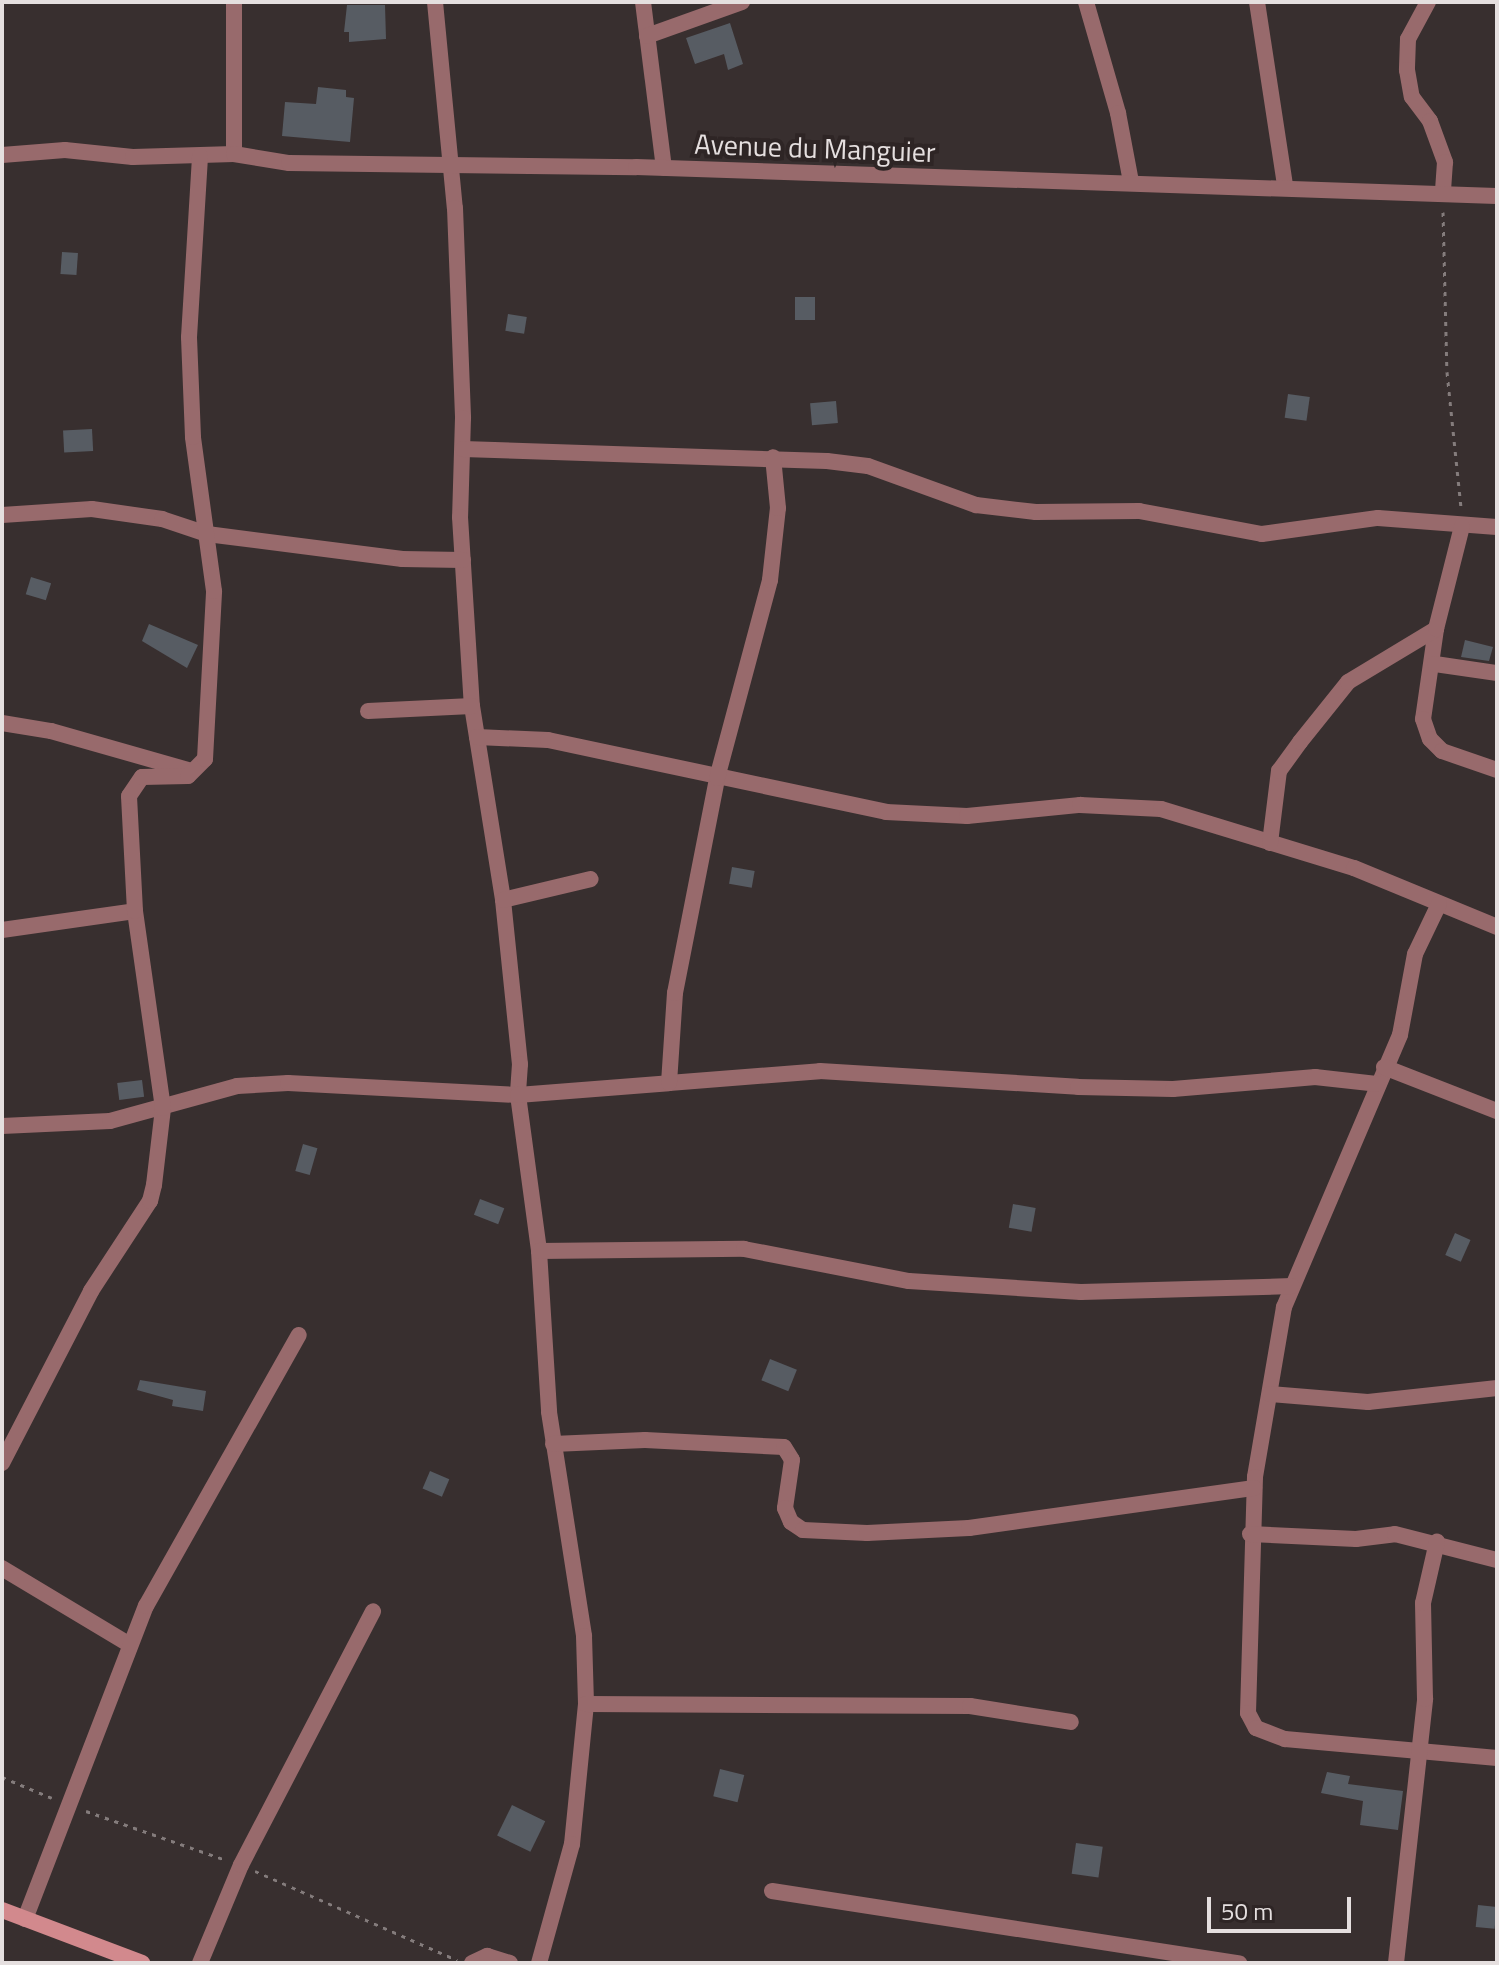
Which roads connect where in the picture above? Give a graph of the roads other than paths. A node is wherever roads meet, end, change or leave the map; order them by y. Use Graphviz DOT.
graph roads {
  1 [pos="234,2"];
  2 [pos="435,2"];
  3 [pos="643,2"];
  4 [pos="742,2"];
  5 [pos="1086,2"];
  6 [pos="1257,2"];
  7 [pos="1428,2"];
  8 [pos="647,36"];
  9 [pos="234,154"];
  10 [pos="2,155"];
  11 [pos="200,156"];
  12 [pos="448,166"];
  13 [pos="664,168"];
  14 [pos="1131,182"];
  15 [pos="1285,185"];
  16 [pos="1443,193"];
  17 [pos="1497,196"];
  18 [pos="463,449"];
  19 [pos="773,457"];
  20 [pos="2,515"];
  21 [pos="1462,526"];
  22 [pos="1497,527"];
  23 [pos="207,534"];
  24 [pos="463,560"];
  25 [pos="1436,629"];
  26 [pos="1435,664"];
  27 [pos="1497,673"];
  28 [pos="472,706"];
  29 [pos="368,711"];
  30 [pos="2,723"];
  31 [pos="477,737"];
  32 [pos="1497,770"];
  33 [pos="196,773"];
  34 [pos="717,778"];
  35 [pos="1270,843"];
  36 [pos="591,879"];
  37 [pos="503,900"];
  38 [pos="1439,904"];
  39 [pos="135,911"];
  40 [pos="1497,927"];
  41 [pos="2,930"];
  42 [pos="1384,1067"];
  43 [pos="669,1083"];
  44 [pos="1377,1084"];
  45 [pos="518,1095"];
  46 [pos="163,1108"];
  47 [pos="1497,1111"];
  48 [pos="2,1126"];
  49 [pos="539,1251"];
  50 [pos="1292,1286"];
  51 [pos="299,1335"];
  52 [pos="1497,1388"];
  53 [pos="1270,1394"];
  54 [pos="553,1444"];
  55 [pos="2,1463"];
  56 [pos="1254,1488"];
  57 [pos="1250,1534"];
  58 [pos="1437,1542"];
  59 [pos="1497,1560"];
  60 [pos="2,1568"];
  61 [pos="373,1611"];
  62 [pos="130,1645"];
  63 [pos="586,1704"];
  64 [pos="1071,1722"];
  65 [pos="1419,1751"];
  66 [pos="1497,1758"];
  67 [pos="772,1891"];
  68 [pos="2,1910"];
  69 [pos="25,1919"];
  70 [pos="142,1963"];
  71 [pos="200,1963"];
  72 [pos="472,1963"];
  73 [pos="510,1963"];
  74 [pos="539,1963"];
  75 [pos="1239,1963"];
  76 [pos="1396,1963"];
  1 -- 9 [label="street"];
  2 -- 12 [label="street"];
  3 -- 8 [label="street"];
  4 -- 8 [label="street"];
  5 -- 14 [label="street"];
  6 -- 15 [label="street"];
  7 -- 16 [label="street"];
  8 -- 13 [label="street"];
  9 -- 11 [label="street, Avenue du Manguier"];
  9 -- 12 [label="street, Avenue du Manguier"];
  10 -- 11 [label="street, Avenue du Manguier"];
  11 -- 23 [label="street"];
  12 -- 13 [label="street, Avenue du Manguier"];
  12 -- 18 [label="street"];
  13 -- 14 [label="street, Avenue du Manguier"];
  14 -- 15 [label="street, Avenue du Manguier"];
  15 -- 16 [label="street, Avenue du Manguier"];
  16 -- 17 [label="street, Avenue du Manguier"];
  18 -- 19 [label="street"];
  18 -- 24 [label="street"];
  19 -- 21 [label="street"];
  19 -- 34 [label="street"];
  20 -- 23 [label="street"];
  21 -- 22 [label="street"];
  21 -- 25 [label="street"];
  23 -- 24 [label="street"];
  23 -- 33 [label="street"];
  24 -- 28 [label="street"];
  25 -- 26 [label="street"];
  25 -- 35 [label="street"];
  26 -- 27 [label="street"];
  26 -- 32 [label="street"];
  28 -- 29 [label="street"];
  28 -- 31 [label="street"];
  30 -- 33 [label="street"];
  31 -- 34 [label="street"];
  31 -- 37 [label="street"];
  33 -- 39 [label="street"];
  34 -- 35 [label="street"];
  34 -- 43 [label="street"];
  35 -- 38 [label="street"];
  36 -- 37 [label="street"];
  37 -- 45 [label="street"];
  38 -- 40 [label="street"];
  38 -- 42 [label="street"];
  39 -- 41 [label="street"];
  39 -- 46 [label="street"];
  42 -- 44 [label="street"];
  42 -- 47 [label="street"];
  43 -- 44 [label="street"];
  43 -- 45 [label="street"];
  44 -- 50 [label="street"];
  45 -- 46 [label="street"];
  45 -- 49 [label="street"];
  46 -- 48 [label="street"];
  46 -- 55 [label="street"];
  49 -- 50 [label="street"];
  49 -- 54 [label="street"];
  50 -- 53 [label="street"];
  51 -- 62 [label="street"];
  52 -- 53 [label="street"];
  53 -- 56 [label="street"];
  54 -- 56 [label="street"];
  54 -- 63 [label="street"];
  56 -- 57 [label="street"];
  57 -- 58 [label="street"];
  57 -- 65 [label="street"];
  58 -- 59 [label="street"];
  58 -- 65 [label="street"];
  60 -- 62 [label="street"];
  61 -- 71 [label="street"];
  62 -- 69 [label="street"];
  63 -- 64 [label="street"];
  63 -- 74 [label="street"];
  65 -- 66 [label="street"];
  65 -- 76 [label="street"];
  67 -- 75 [label="street"];
  68 -- 69 [label="street"];
  69 -- 70 [label="street"];
  72 -- 73 [label="street"];
}
